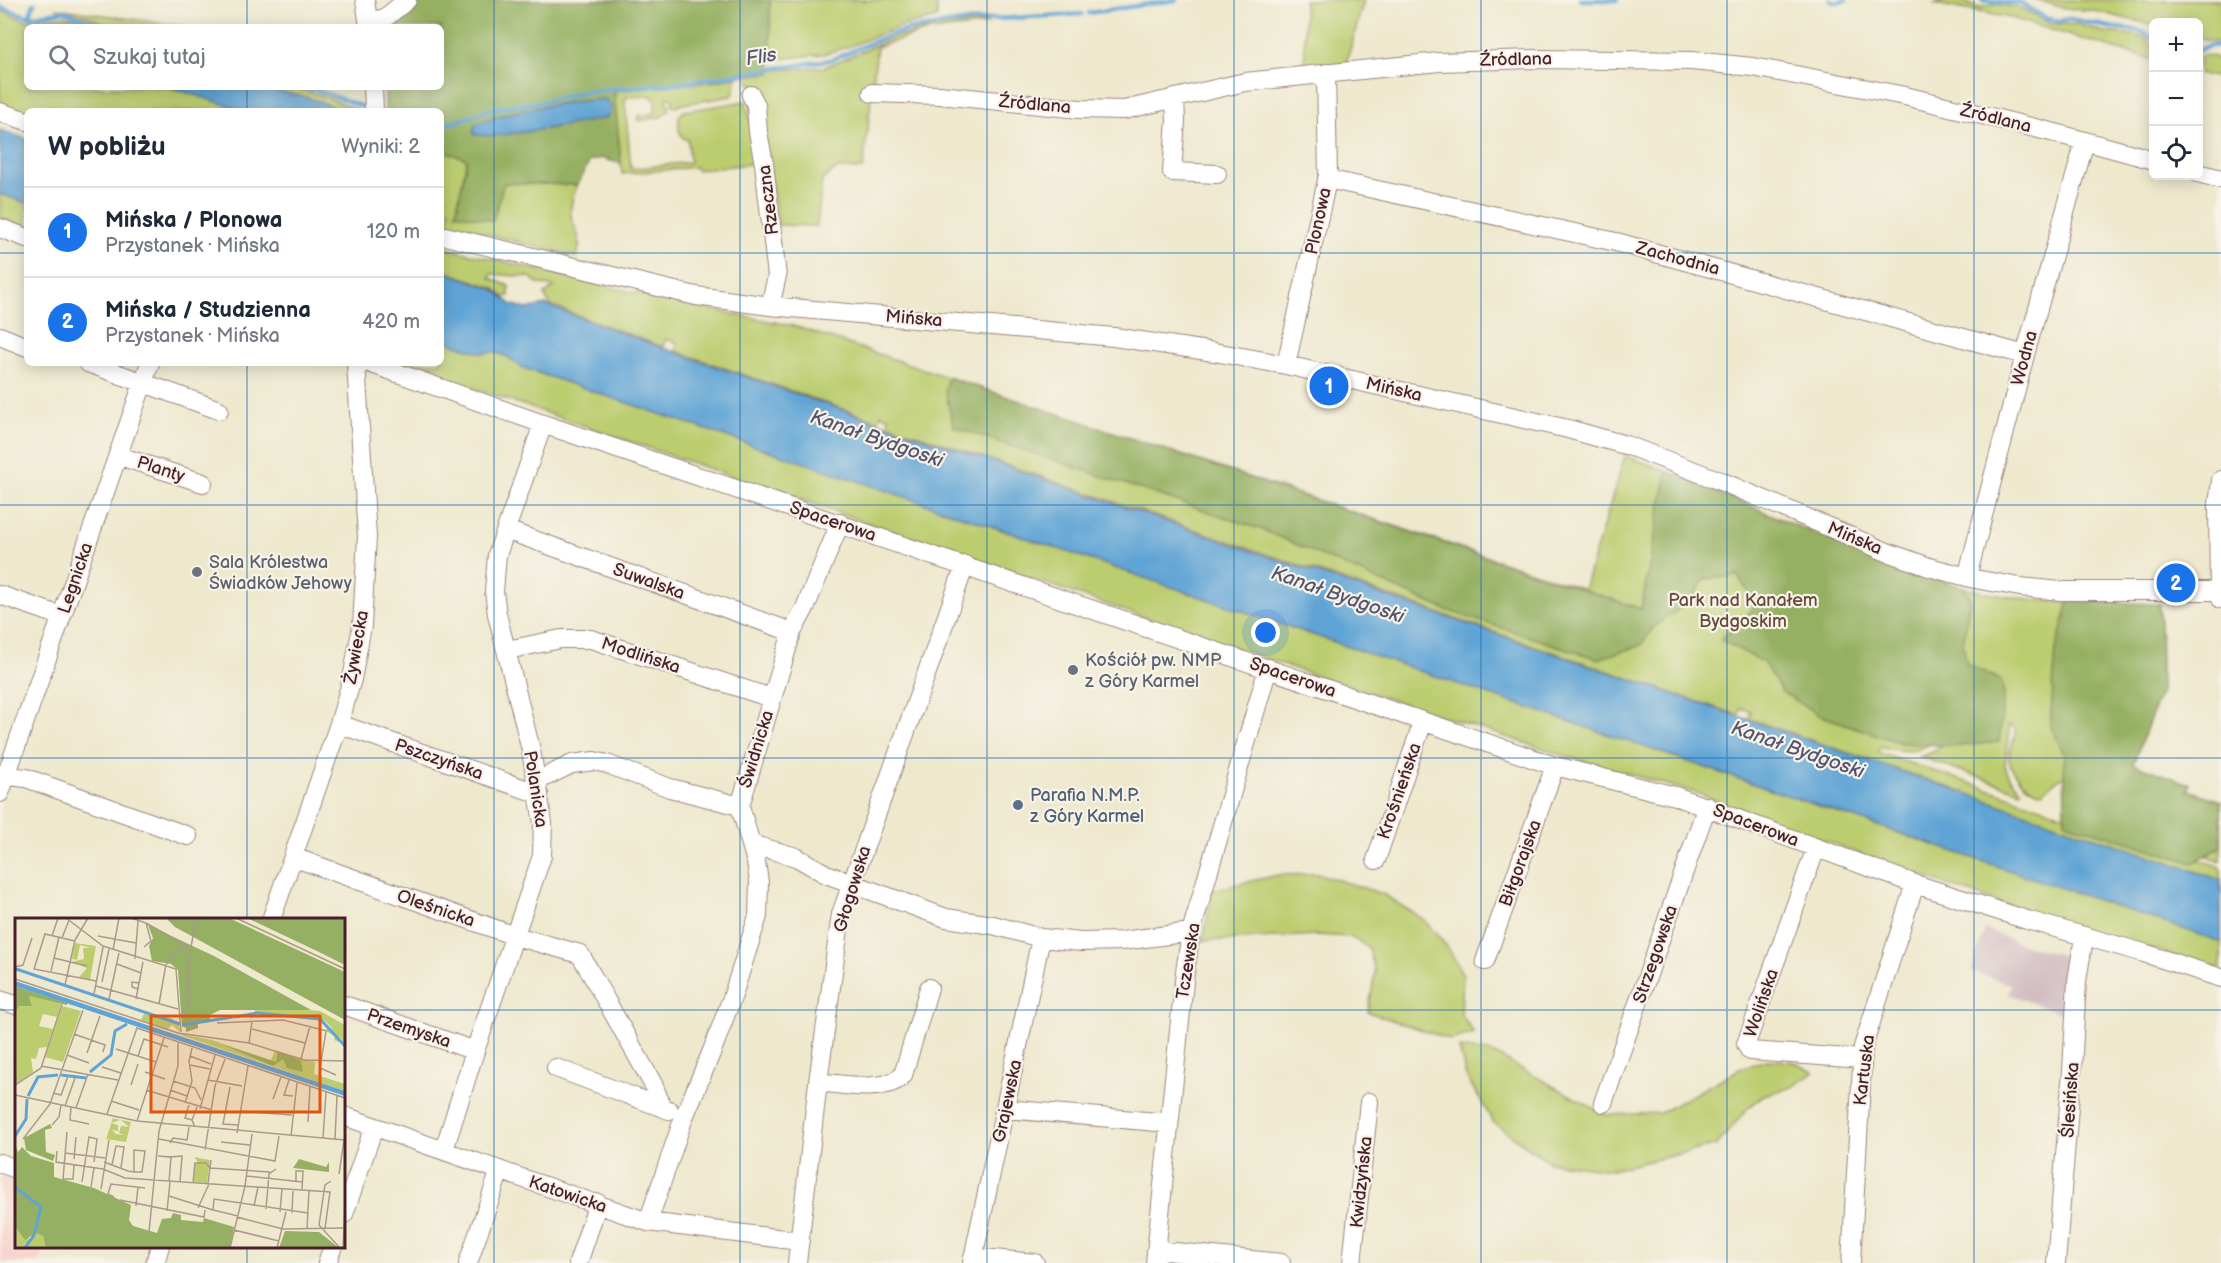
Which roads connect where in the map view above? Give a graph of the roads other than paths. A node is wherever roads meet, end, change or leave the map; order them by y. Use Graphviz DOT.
graph roads {
  1 [pos="365,0"];
  2 [pos="407,0"];
  3 [pos="369,24"];
  4 [pos="1326,73"];
  5 [pos="374,90"];
  6 [pos="872,93"];
  7 [pos="751,95"];
  8 [pos="1175,98"];
  9 [pos="374,108"];
  10 [pos="0,111"];
  11 [pos="24,120"];
  12 [pos="2085,141"];
  13 [pos="2149,159"];
  14 [pos="1217,174"];
  15 [pos="2203,174"];
  16 [pos="1327,179"];
  17 [pos="2221,179"];
  18 [pos="0,228"];
  19 [pos="444,236"];
  20 [pos="24,237"];
  21 [pos="771,306"];
  22 [pos="0,336"];
  23 [pos="24,346"];
  24 [pos="2025,355"];
  25 [pos="1286,365"];
  26 [pos="97,366"];
  27 [pos="149,366"];
  28 [pos="356,366"];
  29 [pos="378,366"];
  30 [pos="144,382"];
  31 [pos="219,410"];
  32 [pos="543,424"];
  33 [pos="118,456"];
  34 [pos="2221,480"];
  35 [pos="203,483"];
  36 [pos="840,523"];
  37 [pos="506,530"];
  38 [pos="965,565"];
  39 [pos="1967,577"];
  40 [pos="2220,594"];
  41 [pos="0,595"];
  42 [pos="61,616"];
  43 [pos="792,632"];
  44 [pos="507,650"];
  45 [pos="1268,669"];
  46 [pos="771,698"];
  47 [pos="1423,721"];
  48 [pos="339,724"];
  49 [pos="531,750"];
  50 [pos="1556,766"];
  51 [pos="562,768"];
  52 [pos="2,782"];
  53 [pos="537,788"];
  54 [pos="740,806"];
  55 [pos="1707,806"];
  56 [pos="188,836"];
  57 [pos="751,844"];
  58 [pos="1816,848"];
  59 [pos="293,857"];
  60 [pos="1376,860"];
  61 [pos="850,884"];
  62 [pos="1915,884"];
  63 [pos="272,918"];
  64 [pos="1191,932"];
  65 [pos="515,936"];
  66 [pos="2084,937"];
  67 [pos="1041,938"];
  68 [pos="1485,961"];
  69 [pos="2221,978"];
  70 [pos="929,988"];
  71 [pos="0,1000"];
  72 [pos="15,1005"];
  73 [pos="345,1005"];
  74 [pos="475,1051"];
  75 [pos="1862,1059"];
  76 [pos="556,1068"];
  77 [pos="818,1082"];
  78 [pos="1369,1102"];
  79 [pos="1603,1103"];
  80 [pos="662,1107"];
  81 [pos="1005,1109"];
  82 [pos="345,1116"];
  83 [pos="684,1117"];
  84 [pos="1169,1123"];
  85 [pos="374,1126"];
  86 [pos="444,1150"];
  87 [pos="0,1163"];
  88 [pos="15,1169"];
  89 [pos="500,1170"];
  90 [pos="598,1203"];
  91 [pos="345,1212"];
  92 [pos="648,1222"];
  93 [pos="800,1241"];
  94 [pos="159,1248"];
  95 [pos="332,1248"];
  96 [pos="1156,1256"];
  97 [pos="973,1260"];
  98 [pos="155,1263"];
  99 [pos="327,1263"];
  100 [pos="468,1263"];
  101 [pos="578,1263"];
  102 [pos="797,1263"];
  103 [pos="1035,1263"];
  104 [pos="1281,1263"];
  105 [pos="1352,1263"];
  106 [pos="1851,1263"];
  107 [pos="2056,1263"];
  1 -- 3 [label="street"];
  2 -- 3 [label="street"];
  4 -- 8 [label="street, Źródlana"];
  4 -- 12 [label="street, Źródlana"];
  4 -- 16 [label="street, Plonowa"];
  5 -- 9 [label="street"];
  6 -- 8 [label="street, Źródlana"];
  7 -- 21 [label="street, Rzeczna"];
  8 -- 14 [label="street"];
  10 -- 11 [label="street"];
  12 -- 13 [label="street, Źródlana"];
  12 -- 24 [label="street, Wodna"];
  15 -- 17 [label="street"];
  16 -- 24 [label="street, Zachodnia"];
  16 -- 25 [label="street, Plonowa"];
  18 -- 20 [label="street"];
  19 -- 21 [label="street, Mińska"];
  21 -- 25 [label="street, Mińska"];
  22 -- 23 [label="street"];
  24 -- 39 [label="street, Wodna"];
  25 -- 39 [label="street, Mińska"];
  26 -- 30 [label="street"];
  27 -- 30 [label="street, Legnicka"];
  28 -- 48 [label="street, Żywiecka"];
  29 -- 32 [label="street, Spacerowa"];
  30 -- 31 [label="street"];
  30 -- 33 [label="street, Legnicka"];
  32 -- 36 [label="street, Spacerowa"];
  32 -- 37 [label="street, Polanicka"];
  33 -- 35 [label="street, Planty"];
  33 -- 42 [label="street, Legnicka"];
  34 -- 40 [label="street"];
  36 -- 38 [label="street, Spacerowa"];
  36 -- 43 [label="street, Świdnicka"];
  37 -- 43 [label="street, Suwalska"];
  37 -- 44 [label="street, Polanicka"];
  38 -- 45 [label="street, Spacerowa"];
  38 -- 61 [label="street, Głogowska"];
  39 -- 40 [label="street, Mińska"];
  41 -- 42 [label="street"];
  42 -- 52 [label="street, Legnicka"];
  43 -- 46 [label="street, Świdnicka"];
  44 -- 46 [label="street, Modlińska"];
  44 -- 49 [label="street, Polanicka"];
  45 -- 47 [label="street, Spacerowa"];
  45 -- 64 [label="street, Tczewska"];
  46 -- 54 [label="street, Świdnicka"];
  47 -- 50 [label="street, Spacerowa"];
  47 -- 60 [label="street, Krośnieńska"];
  48 -- 53 [label="street, Pszczyńska"];
  48 -- 59 [label="street, Żywiecka"];
  49 -- 51 [label="street"];
  49 -- 53 [label="street, Polanicka"];
  50 -- 55 [label="street, Spacerowa"];
  50 -- 68 [label="street, Biłgorajska"];
  51 -- 53 [label="street"];
  51 -- 54 [label="street"];
  52 -- 56 [label="street"];
  53 -- 65 [label="street, Polanicka"];
  54 -- 57 [label="street, Świdnicka"];
  55 -- 58 [label="street, Spacerowa"];
  55 -- 79 [label="street, Strzegowska"];
  57 -- 61 [label="street"];
  57 -- 83 [label="street, Świdnicka"];
  58 -- 62 [label="street, Spacerowa"];
  58 -- 75 [label="street, Wolińska"];
  59 -- 63 [label="street, Żywiecka"];
  59 -- 65 [label="street, Oleśnicka"];
  61 -- 67 [label="street"];
  61 -- 77 [label="street, Głogowska"];
  62 -- 66 [label="street, Spacerowa"];
  62 -- 75 [label="street, Kartuska"];
  64 -- 67 [label="street"];
  64 -- 84 [label="street, Tczewska"];
  65 -- 74 [label="street, Polanicka"];
  65 -- 80 [label="street, Oleśnicka"];
  66 -- 69 [label="street, Spacerowa"];
  66 -- 107 [label="street, Ślesińska"];
  67 -- 81 [label="street, Grajewska"];
  70 -- 77 [label="street"];
  71 -- 72 [label="street"];
  73 -- 74 [label="street, Przemyska"];
  74 -- 86 [label="street, Polanicka"];
  75 -- 106 [label="street, Kartuska"];
  76 -- 80 [label="street"];
  77 -- 93 [label="street, Głogowska"];
  78 -- 105 [label="street, Kwidzyńska"];
  80 -- 83 [label="street"];
  81 -- 84 [label="street"];
  81 -- 97 [label="street, Grajewska"];
  82 -- 85 [label="street, Katowicka"];
  83 -- 92 [label="street, Świdnicka"];
  84 -- 96 [label="street, Tczewska"];
  85 -- 86 [label="street, Katowicka"];
  85 -- 91 [label="street"];
  86 -- 89 [label="street, Katowicka"];
  87 -- 88 [label="street"];
  89 -- 90 [label="street, Katowicka"];
  89 -- 100 [label="street"];
  90 -- 92 [label="street, Katowicka"];
  90 -- 101 [label="street"];
  92 -- 93 [label="street, Katowicka"];
  93 -- 102 [label="street, Głogowska"];
  94 -- 98 [label="street"];
  95 -- 99 [label="street"];
  96 -- 104 [label="street"];
  97 -- 103 [label="street"];
}
